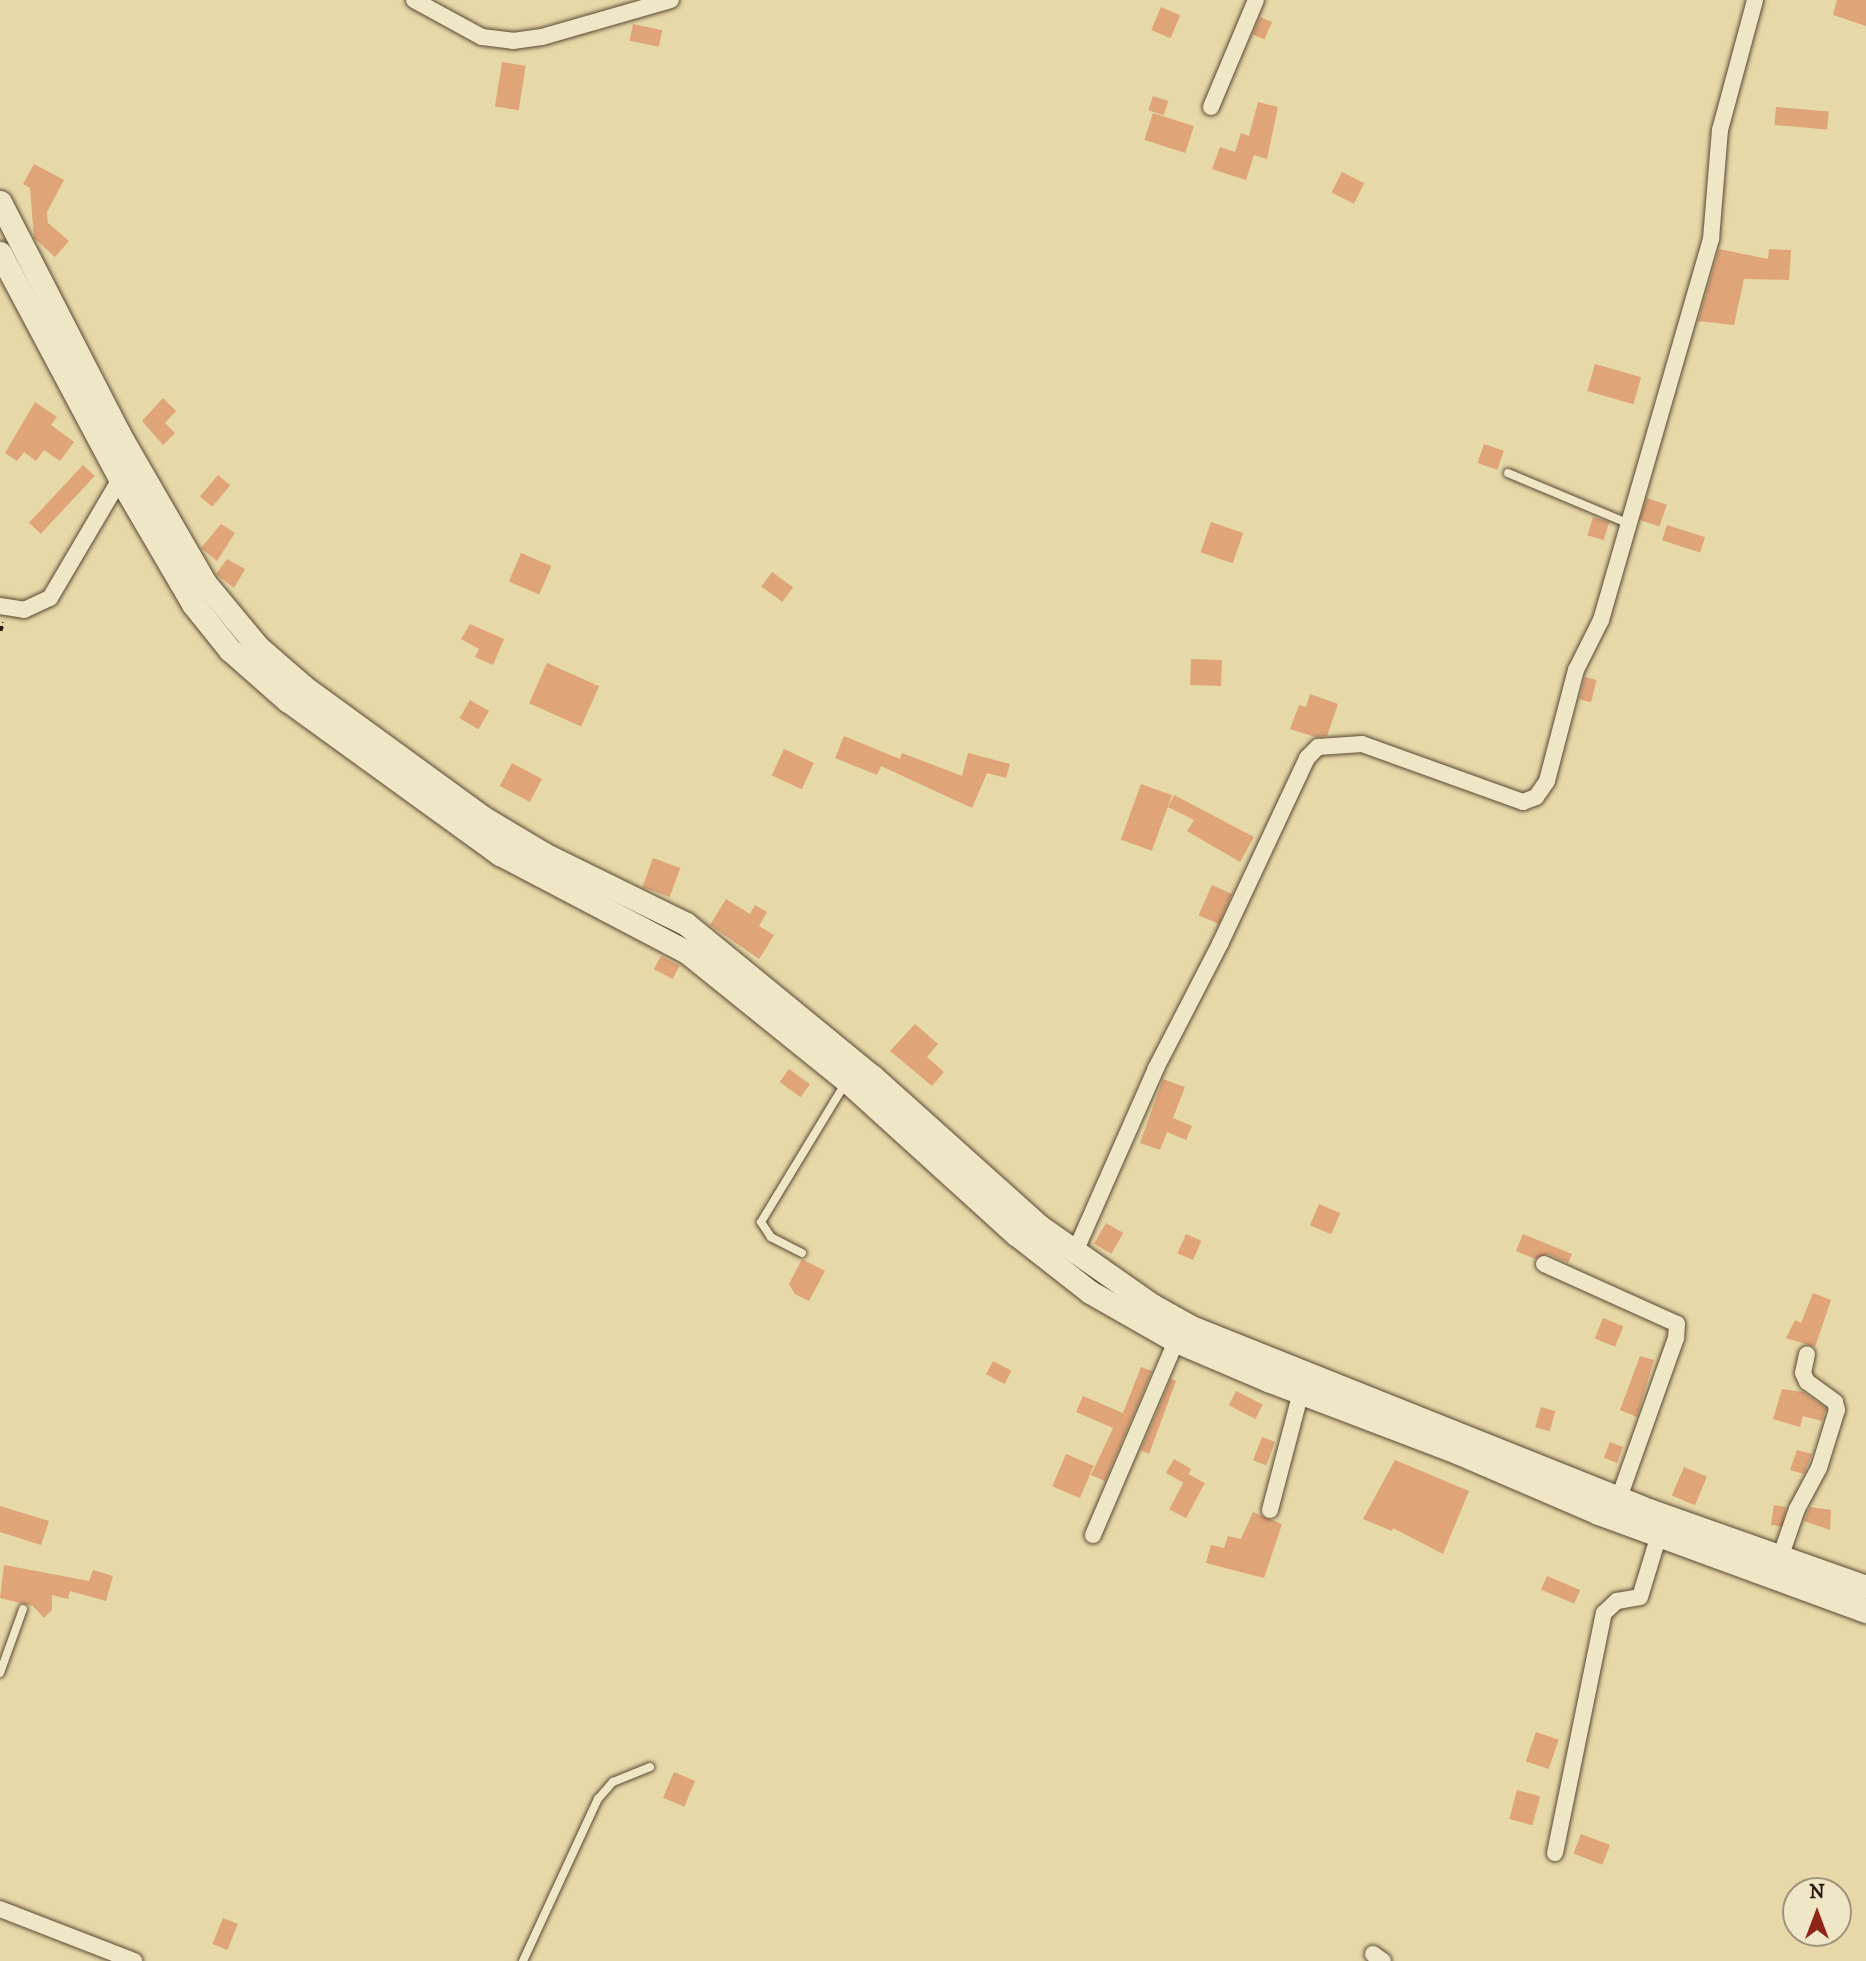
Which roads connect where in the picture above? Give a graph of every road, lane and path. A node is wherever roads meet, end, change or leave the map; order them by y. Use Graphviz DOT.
graph roads {
  1 [pos="414,0"];
  2 [pos="671,0"];
  3 [pos="1255,0"];
  4 [pos="1755,0"];
  5 [pos="1211,107"];
  6 [pos="0,202"];
  7 [pos="0,253"];
  8 [pos="1508,473"];
  9 [pos="120,479"];
  10 [pos="1627,523"];
  11 [pos="0,606"];
  12 [pos="847,1081"];
  13 [pos="1075,1252"];
  14 [pos="802,1253"];
  15 [pos="1544,1264"];
  16 [pos="1176,1341"];
  17 [pos="1807,1354"];
  18 [pos="1301,1392"];
  19 [pos="1619,1498"];
  20 [pos="1270,1510"];
  21 [pos="1093,1535"];
  22 [pos="1658,1535"];
  23 [pos="1781,1555"];
  24 [pos="1866,1587"];
  25 [pos="23,1609"];
  26 [pos="1866,1611"];
  27 [pos="0,1672"];
  28 [pos="650,1767"];
  29 [pos="1555,1853"];
  30 [pos="0,1909"];
  31 [pos="106,1956"];
  32 [pos="134,1961"];
  33 [pos="523,1961"];
  1 -- 2 [label="street"];
  3 -- 5 [label="street"];
  4 -- 10 [label="street"];
  6 -- 13 [label="street"];
  7 -- 9 [label="street"];
  8 -- 10 [label="lane"];
  9 -- 11 [label="street"];
  9 -- 12 [label="street"];
  10 -- 13 [label="street"];
  12 -- 14 [label="lane"];
  12 -- 16 [label="street"];
  13 -- 19 [label="street"];
  15 -- 19 [label="street"];
  16 -- 18 [label="street"];
  16 -- 21 [label="street"];
  17 -- 23 [label="street"];
  18 -- 20 [label="street"];
  18 -- 22 [label="street"];
  19 -- 23 [label="street"];
  22 -- 26 [label="street"];
  22 -- 29 [label="street"];
  23 -- 24 [label="street"];
  25 -- 27 [label="lane"];
  28 -- 33 [label="lane"];
  30 -- 31 [label="street"];
  31 -- 32 [label="street"];
}
